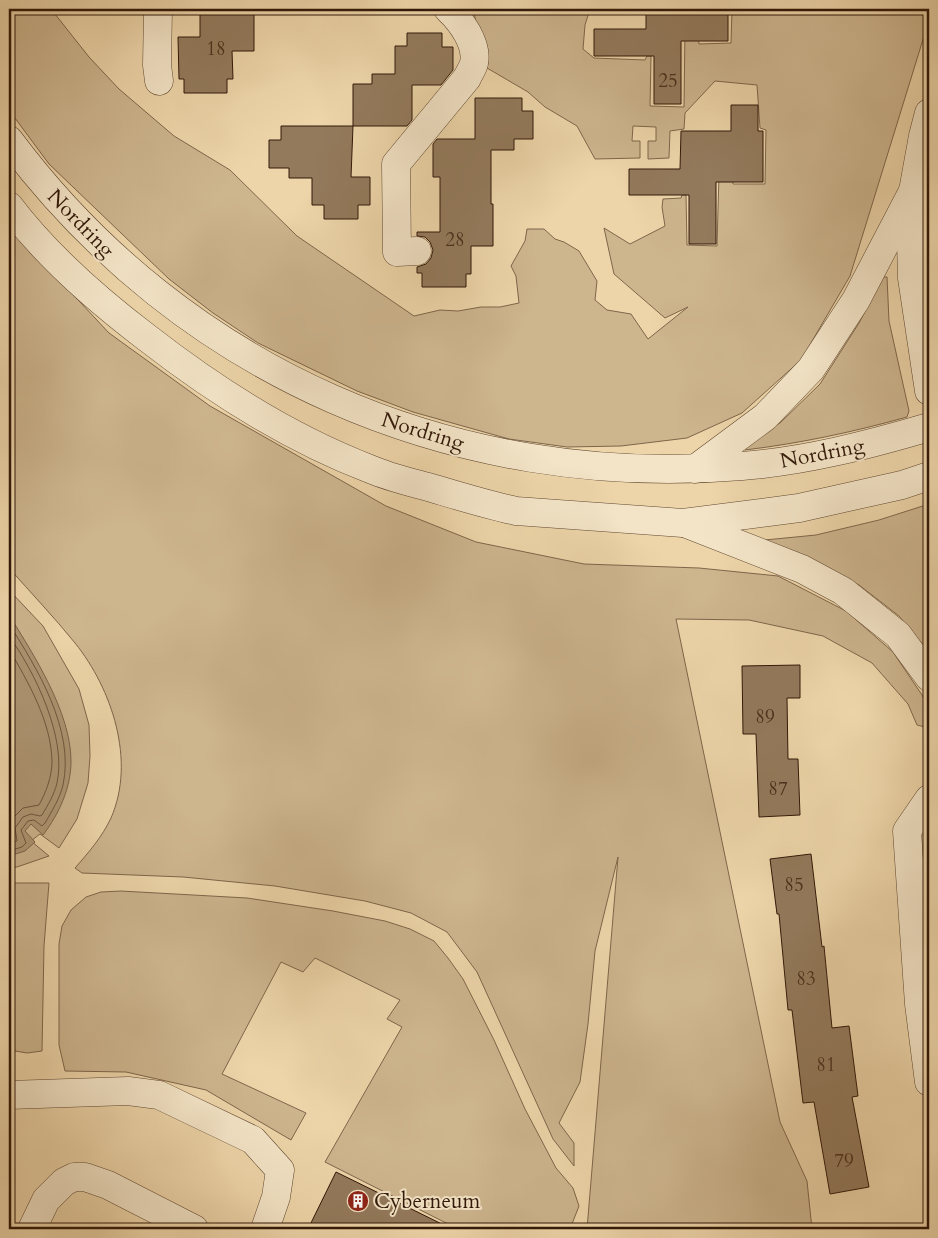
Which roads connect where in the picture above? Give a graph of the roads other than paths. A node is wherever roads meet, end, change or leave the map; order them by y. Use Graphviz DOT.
graph roads {
  1 [pos="158,9"];
  2 [pos="448,9"];
  3 [pos="159,81"];
  4 [pos="929,113"];
  5 [pos="9,140"];
  6 [pos="913,191"];
  7 [pos="9,206"];
  8 [pos="417,251"];
  9 [pos="929,391"];
  10 [pos="929,427"];
  11 [pos="695,469"];
  12 [pos="929,476"];
  13 [pos="683,523"];
  14 [pos="929,677"];
  15 [pos="929,799"];
  16 [pos="929,1082"];
  17 [pos="9,1095"];
  18 [pos="32,1229"];
  19 [pos="194,1229"];
  20 [pos="265,1229"];
  1 -- 3 [label="street"];
  2 -- 8 [label="street"];
  4 -- 6 [label="street"];
  5 -- 11 [label="street, Nordring"];
  6 -- 9 [label="street"];
  6 -- 11 [label="street"];
  7 -- 13 [label="street, Nordring"];
  10 -- 11 [label="street, Nordring"];
  12 -- 13 [label="street, Nordring"];
  13 -- 14 [label="street"];
  15 -- 16 [label="street"];
  17 -- 20 [label="street"];
  18 -- 19 [label="street"];
}
